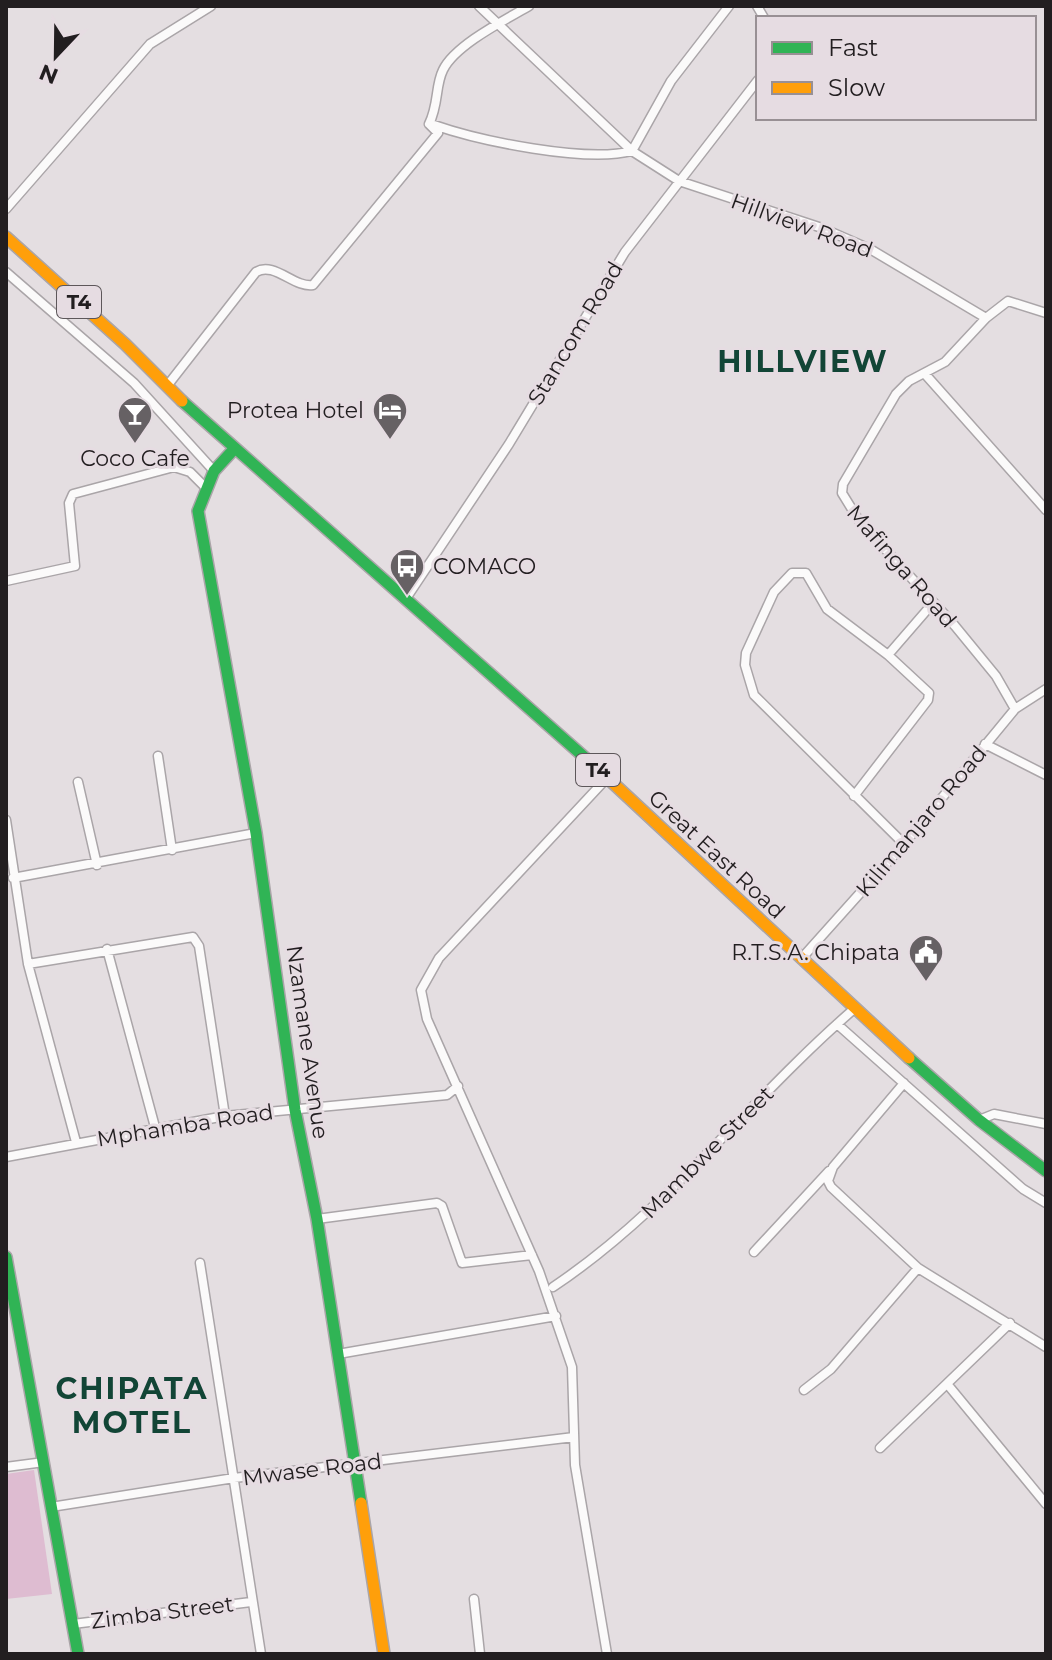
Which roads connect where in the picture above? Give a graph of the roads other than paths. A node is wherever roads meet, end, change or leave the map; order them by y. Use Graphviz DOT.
graph roads {
  1 [pos="211,6"];
  2 [pos="479,6"];
  3 [pos="529,6"];
  4 [pos="729,6"];
  5 [pos="499,24"];
  6 [pos="756,83"];
  7 [pos="429,124"];
  8 [pos="632,151"];
  9 [pos="679,181"];
  10 [pos="6,209"];
  11 [pos="6,237"];
  12 [pos="6,248"];
  13 [pos="6,272"];
  14 [pos="1046,313"];
  15 [pos="986,318"];
  16 [pos="150,369"];
  17 [pos="925,374"];
  18 [pos="167,386"];
  19 [pos="235,448"];
  20 [pos="214,471"];
  21 [pos="204,486"];
  22 [pos="1046,510"];
  23 [pos="6,581"];
  24 [pos="407,597"];
  25 [pos="933,603"];
  26 [pos="888,655"];
  27 [pos="1046,689"];
  28 [pos="1015,709"];
  29 [pos="985,744"];
  30 [pos="158,756"];
  31 [pos="1046,775"];
  32 [pos="607,778"];
  33 [pos="78,782"];
  34 [pos="854,796"];
  35 [pos="6,820"];
  36 [pos="256,833"];
  37 [pos="904,844"];
  38 [pos="172,850"];
  39 [pos="97,865"];
  40 [pos="13,878"];
  41 [pos="107,949"];
  42 [pos="801,959"];
  43 [pos="28,964"];
  44 [pos="854,1009"];
  45 [pos="837,1024"];
  46 [pos="904,1083"];
  47 [pos="458,1086"];
  48 [pos="295,1110"];
  49 [pos="225,1116"];
  50 [pos="979,1120"];
  51 [pos="1046,1124"];
  52 [pos="155,1127"];
  53 [pos="76,1142"];
  54 [pos="6,1157"];
  55 [pos="833,1167"];
  56 [pos="1046,1171"];
  57 [pos="1046,1203"];
  58 [pos="317,1219"];
  59 [pos="754,1252"];
  60 [pos="532,1255"];
  61 [pos="6,1257"];
  62 [pos="200,1263"];
  63 [pos="918,1268"];
  64 [pos="553,1287"];
  65 [pos="11,1316"];
  66 [pos="556,1316"];
  67 [pos="1010,1323"];
  68 [pos="1046,1347"];
  69 [pos="338,1354"];
  70 [pos="948,1385"];
  71 [pos="804,1390"];
  72 [pos="574,1437"];
  73 [pos="880,1448"];
  74 [pos="44,1462"];
  75 [pos="355,1463"];
  76 [pos="6,1467"];
  77 [pos="234,1478"];
  78 [pos="1046,1504"];
  79 [pos="51,1507"];
  80 [pos="474,1599"];
  81 [pos="251,1602"];
  82 [pos="73,1624"];
  83 [pos="78,1654"];
  84 [pos="261,1654"];
  85 [pos="384,1654"];
  86 [pos="480,1654"];
  87 [pos="607,1654"];
  1 -- 10 [label="street"];
  2 -- 5 [label="street, Hillview Road"];
  3 -- 5 [label="street"];
  4 -- 8 [label="street"];
  5 -- 7 [label="street"];
  5 -- 8 [label="street, Hillview Road"];
  6 -- 9 [label="street, Stancom Road"];
  7 -- 8 [label="street"];
  7 -- 18 [label="street"];
  8 -- 9 [label="street, Hillview Road"];
  9 -- 15 [label="street, Hillview Road"];
  9 -- 24 [label="street, Stancom Road"];
  11 -- 16 [label="main road, Great East Road / T4"];
  12 -- 16 [label="main road, Great East Road / T4"];
  13 -- 20 [label="street"];
  14 -- 15 [label="street"];
  15 -- 17 [label="street, Mafinga Road"];
  16 -- 18 [label="main road, Great East Road / T4"];
  17 -- 22 [label="street"];
  17 -- 25 [label="street, Mafinga Road"];
  18 -- 19 [label="main road, Great East Road / T4"];
  19 -- 20 [label="main road, Nzamane Avenue"];
  19 -- 24 [label="main road, Great East Road / T4"];
  20 -- 21 [label="main road, Nzamane Avenue"];
  21 -- 23 [label="street"];
  21 -- 36 [label="main road, Nzamane Avenue"];
  24 -- 32 [label="main road, Great East Road / T4"];
  25 -- 26 [label="street"];
  25 -- 28 [label="street, Mafinga Road"];
  26 -- 34 [label="street"];
  26 -- 34 [label="street"];
  27 -- 28 [label="street, Kilimanjaro Road"];
  28 -- 29 [label="street, Kilimanjaro Road"];
  29 -- 31 [label="street"];
  29 -- 37 [label="street, Kilimanjaro Road"];
  30 -- 38 [label="street"];
  32 -- 42 [label="main road, Great East Road / T4"];
  32 -- 47 [label="street"];
  33 -- 39 [label="street"];
  34 -- 37 [label="street"];
  35 -- 40 [label="street"];
  36 -- 38 [label="street"];
  36 -- 48 [label="main road, Nzamane Avenue"];
  37 -- 42 [label="street, Kilimanjaro Road"];
  38 -- 39 [label="street"];
  39 -- 40 [label="street"];
  40 -- 43 [label="street"];
  41 -- 43 [label="street"];
  41 -- 49 [label="street"];
  41 -- 52 [label="street"];
  42 -- 44 [label="main road, Great East Road / T4"];
  43 -- 53 [label="street"];
  44 -- 45 [label="street, Mambwe Street"];
  44 -- 50 [label="main road, Great East Road / T4"];
  45 -- 46 [label="street"];
  45 -- 64 [label="street, Mambwe Street"];
  46 -- 55 [label="street"];
  46 -- 57 [label="street"];
  47 -- 48 [label="street, Mphamba Road"];
  47 -- 60 [label="street"];
  48 -- 49 [label="street, Mphamba Road"];
  48 -- 58 [label="main road, Nzamane Avenue"];
  49 -- 52 [label="street, Mphamba Road"];
  50 -- 51 [label="street"];
  50 -- 56 [label="main road, Great East Road / T4"];
  52 -- 53 [label="street, Mphamba Road"];
  53 -- 54 [label="street, Mphamba Road"];
  55 -- 59 [label="street"];
  55 -- 63 [label="street"];
  58 -- 60 [label="street"];
  58 -- 69 [label="main road, Nzamane Avenue"];
  60 -- 66 [label="street"];
  61 -- 65 [label="main road"];
  62 -- 77 [label="street"];
  63 -- 67 [label="street"];
  63 -- 71 [label="street"];
  65 -- 74 [label="main road"];
  66 -- 69 [label="street"];
  66 -- 72 [label="street"];
  67 -- 68 [label="street"];
  67 -- 70 [label="street"];
  69 -- 75 [label="main road, Nzamane Avenue"];
  70 -- 73 [label="street"];
  70 -- 78 [label="street"];
  72 -- 75 [label="street, Mwase Road"];
  72 -- 87 [label="street"];
  74 -- 76 [label="street"];
  74 -- 79 [label="main road"];
  75 -- 77 [label="street, Mwase Road"];
  75 -- 85 [label="main road, Nzamane Avenue"];
  77 -- 79 [label="street, Mwase Road"];
  77 -- 81 [label="street"];
  79 -- 82 [label="main road"];
  80 -- 86 [label="street"];
  81 -- 82 [label="street, Zimba Street"];
  81 -- 84 [label="street"];
  82 -- 83 [label="main road"];
}
